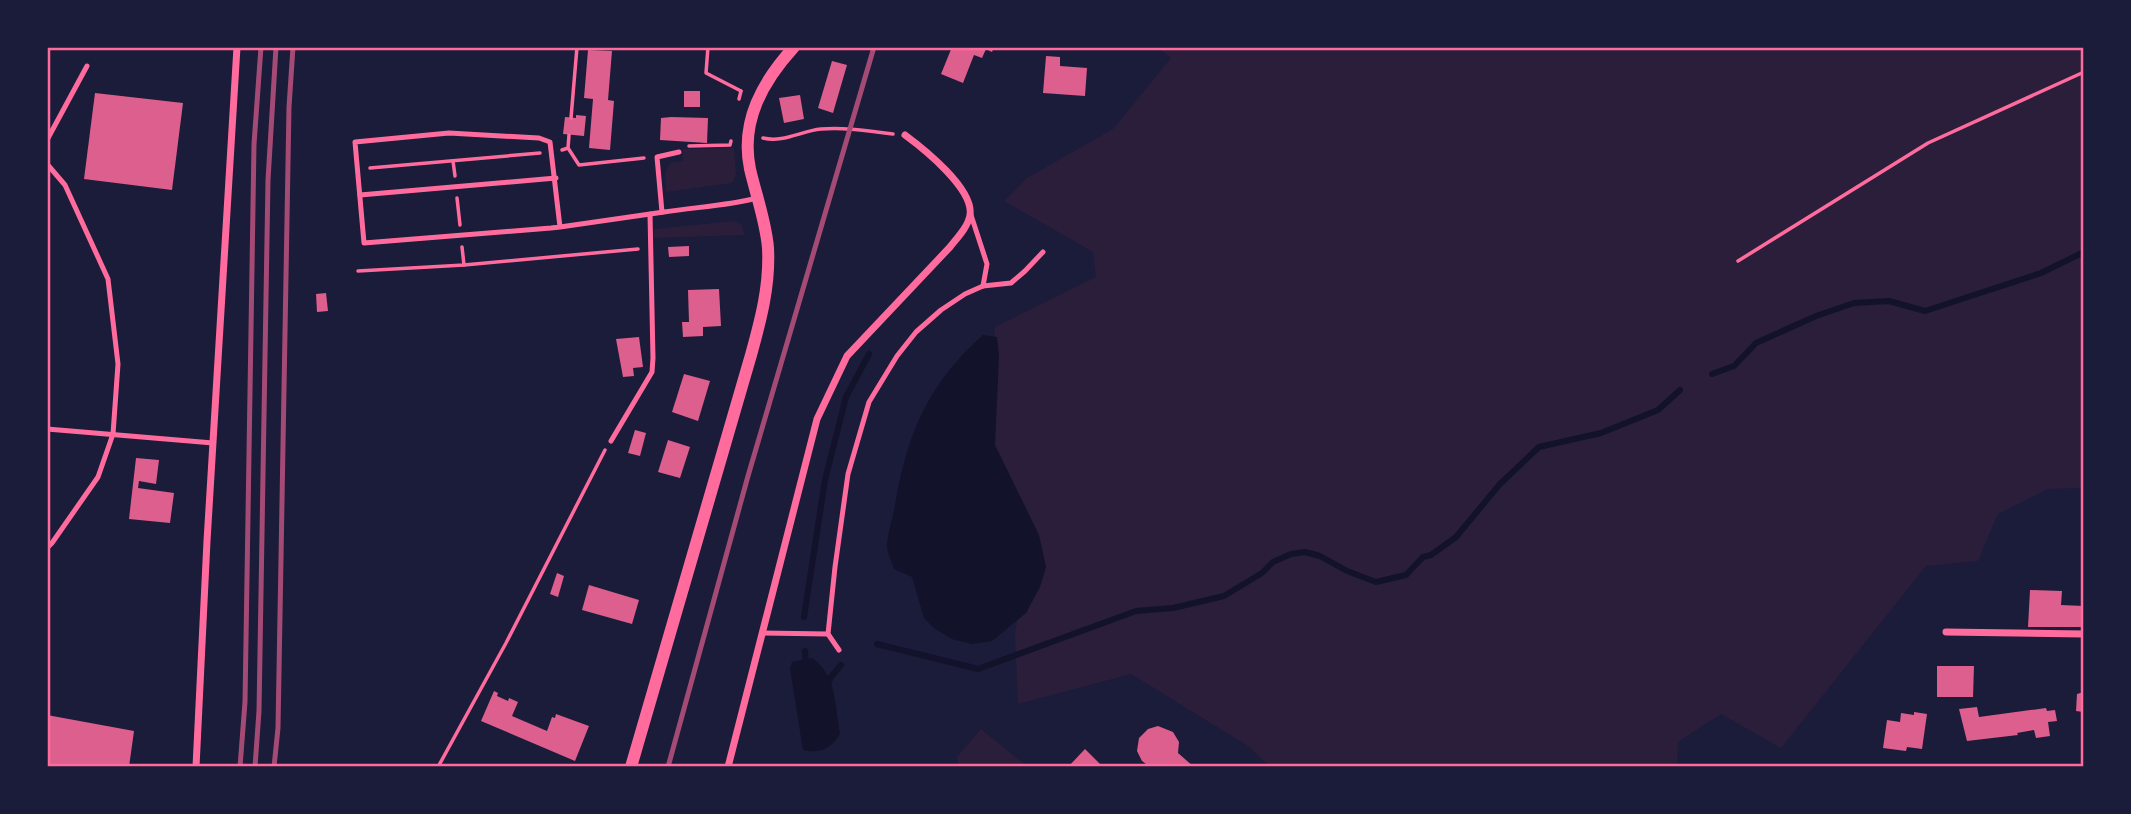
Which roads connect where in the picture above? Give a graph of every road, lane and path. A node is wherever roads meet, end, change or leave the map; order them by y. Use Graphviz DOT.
graph roads {
  1 [pos="237,47"];
  2 [pos="577,47"];
  3 [pos="709,47"];
  4 [pos="794,47"];
  5 [pos="87,66"];
  6 [pos="2084,72"];
  7 [pos="741,91"];
  8 [pos="757,99"];
  9 [pos="738,104"];
  10 [pos="571,118"];
  11 [pos="733,131"];
  12 [pos="750,133"];
  13 [pos="905,135"];
  14 [pos="47,140"];
  15 [pos="568,148"];
  16 [pos="553,152"];
  17 [pos="679,152"];
  18 [pos="657,157"];
  19 [pos="453,161"];
  20 [pos="47,164"];
  21 [pos="358,169"];
  22 [pos="556,178"];
  23 [pos="456,187"];
  24 [pos="360,195"];
  25 [pos="757,198"];
  26 [pos="662,212"];
  27 [pos="650,214"];
  28 [pos="970,214"];
  29 [pos="560,227"];
  30 [pos="461,235"];
  31 [pos="651,247"];
  32 [pos="1043,251"];
  33 [pos="1738,261"];
  34 [pos="464,265"];
  35 [pos="358,271"];
  36 [pos="983,286"];
  37 [pos="47,429"];
  38 [pos="113,434"];
  39 [pos="611,441"];
  40 [pos="213,443"];
  41 [pos="47,548"];
  42 [pos="1946,632"];
  43 [pos="762,633"];
  44 [pos="828,634"];
  45 [pos="2084,634"];
  46 [pos="839,650"];
  47 [pos="196,767"];
  48 [pos="438,767"];
  49 [pos="631,767"];
  50 [pos="728,767"];
  1 -- 40 [label="street"];
  2 -- 10 [label="path"];
  3 -- 7 [label="path"];
  4 -- 8 [label="street"];
  5 -- 14 [label="lane"];
  6 -- 33 [label="path"];
  7 -- 8 [label="path"];
  7 -- 9 [label="path"];
  8 -- 12 [label="street"];
  11 -- 17 [label="path"];
  12 -- 13 [label="path"];
  12 -- 25 [label="street"];
  13 -- 28 [label="street"];
  15 -- 18 [label="path"];
  16 -- 19 [label="path"];
  16 -- 21 [label="lane"];
  16 -- 22 [label="lane"];
  17 -- 18 [label="lane"];
  18 -- 26 [label="lane"];
  19 -- 21 [label="path"];
  19 -- 23 [label="path"];
  20 -- 38 [label="lane"];
  21 -- 24 [label="lane"];
  22 -- 23 [label="lane"];
  22 -- 29 [label="lane"];
  23 -- 24 [label="lane"];
  23 -- 30 [label="path"];
  24 -- 30 [label="lane"];
  25 -- 26 [label="lane"];
  25 -- 49 [label="street"];
  26 -- 27 [label="lane"];
  27 -- 29 [label="lane"];
  27 -- 31 [label="lane"];
  28 -- 36 [label="lane"];
  28 -- 43 [label="street"];
  29 -- 30 [label="lane"];
  30 -- 34 [label="path"];
  31 -- 34 [label="path"];
  31 -- 39 [label="lane"];
  32 -- 36 [label="lane"];
  34 -- 35 [label="path"];
  36 -- 44 [label="lane"];
  37 -- 38 [label="lane"];
  38 -- 40 [label="lane"];
  38 -- 41 [label="lane"];
  39 -- 48 [label="path"];
  40 -- 47 [label="street"];
  42 -- 45 [label="street"];
  43 -- 44 [label="lane"];
  43 -- 50 [label="street"];
  44 -- 46 [label="lane"];
}
